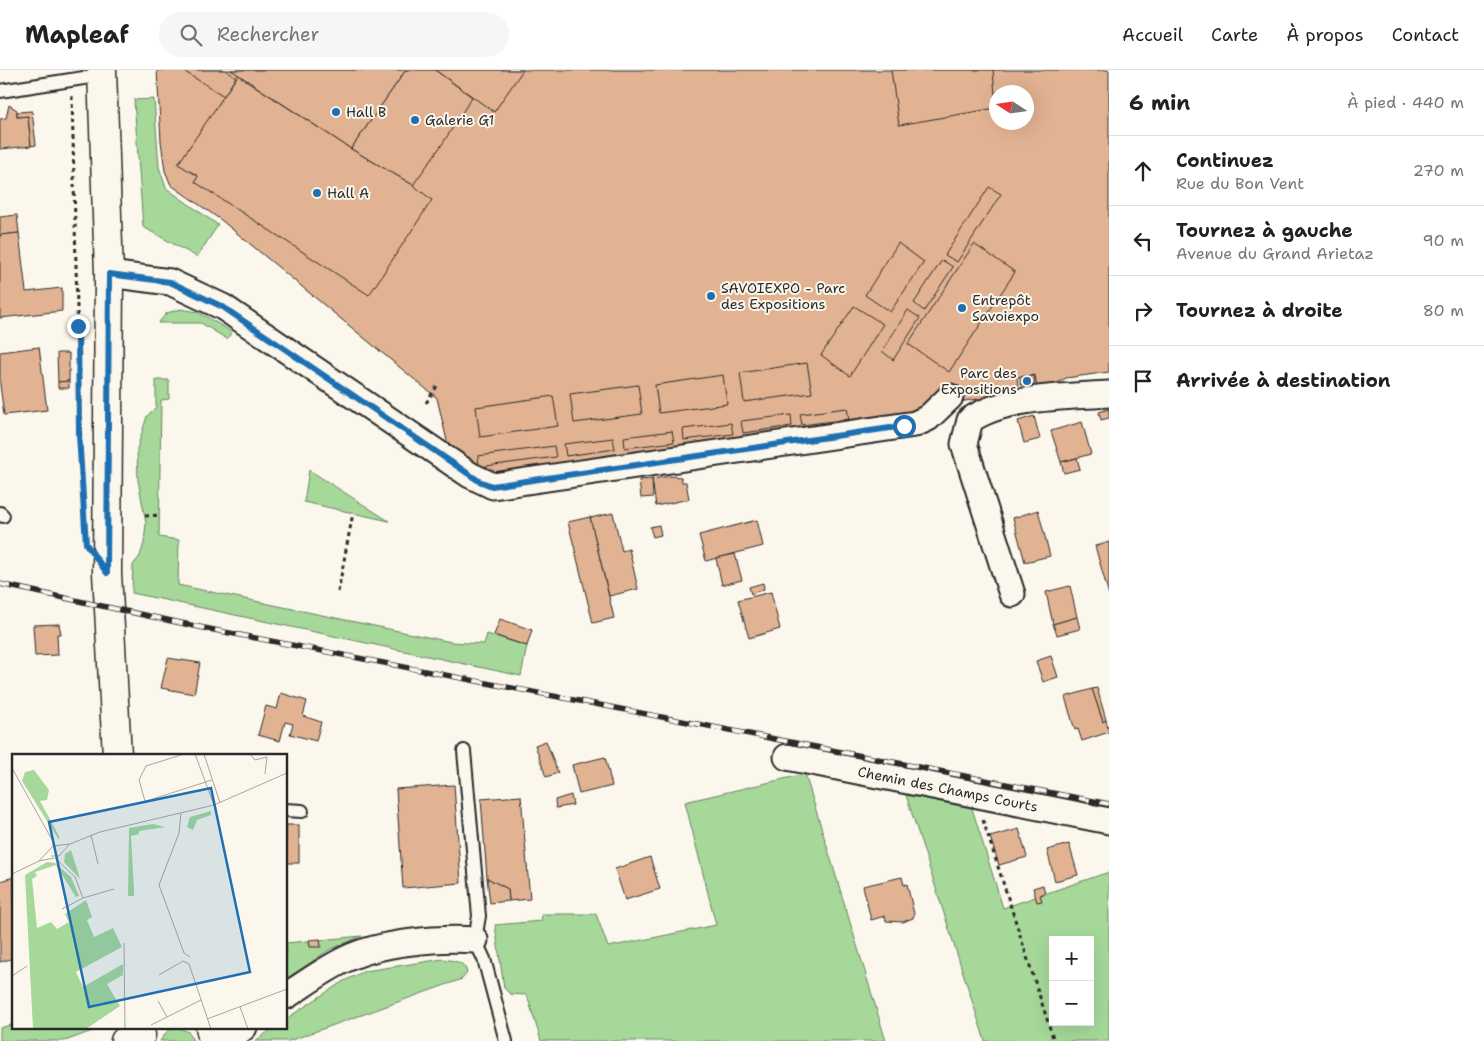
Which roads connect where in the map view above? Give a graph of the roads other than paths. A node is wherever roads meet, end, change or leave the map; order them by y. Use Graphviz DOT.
graph roads {
  1 [pos="102,73"];
  2 [pos="0,91"];
  3 [pos="109,274"];
  4 [pos="1109,394"];
  5 [pos="950,397"];
  6 [pos="1012,594"];
  7 [pos="464,751"];
  8 [pos="117,754"];
  9 [pos="787,757"];
  10 [pos="288,810"];
  11 [pos="302,811"];
  12 [pos="1109,821"];
  13 [pos="475,940"];
  14 [pos="288,995"];
  15 [pos="210,1028"];
  16 [pos="243,1028"];
  17 [pos="214,1041"];
  18 [pos="227,1041"];
  19 [pos="506,1041"];
  1 -- 2 [label="lane"];
  1 -- 3 [label="main road"];
  3 -- 5 [label="street"];
  3 -- 8 [label="main road"];
  4 -- 6 [label="street"];
  7 -- 13 [label="lane"];
  9 -- 12 [label="street, Chemin des Champs Courts"];
  10 -- 11 [label="lane"];
  13 -- 14 [label="street"];
  13 -- 19 [label="lane"];
  15 -- 17 [label="main road"];
  16 -- 18 [label="street"];
}
